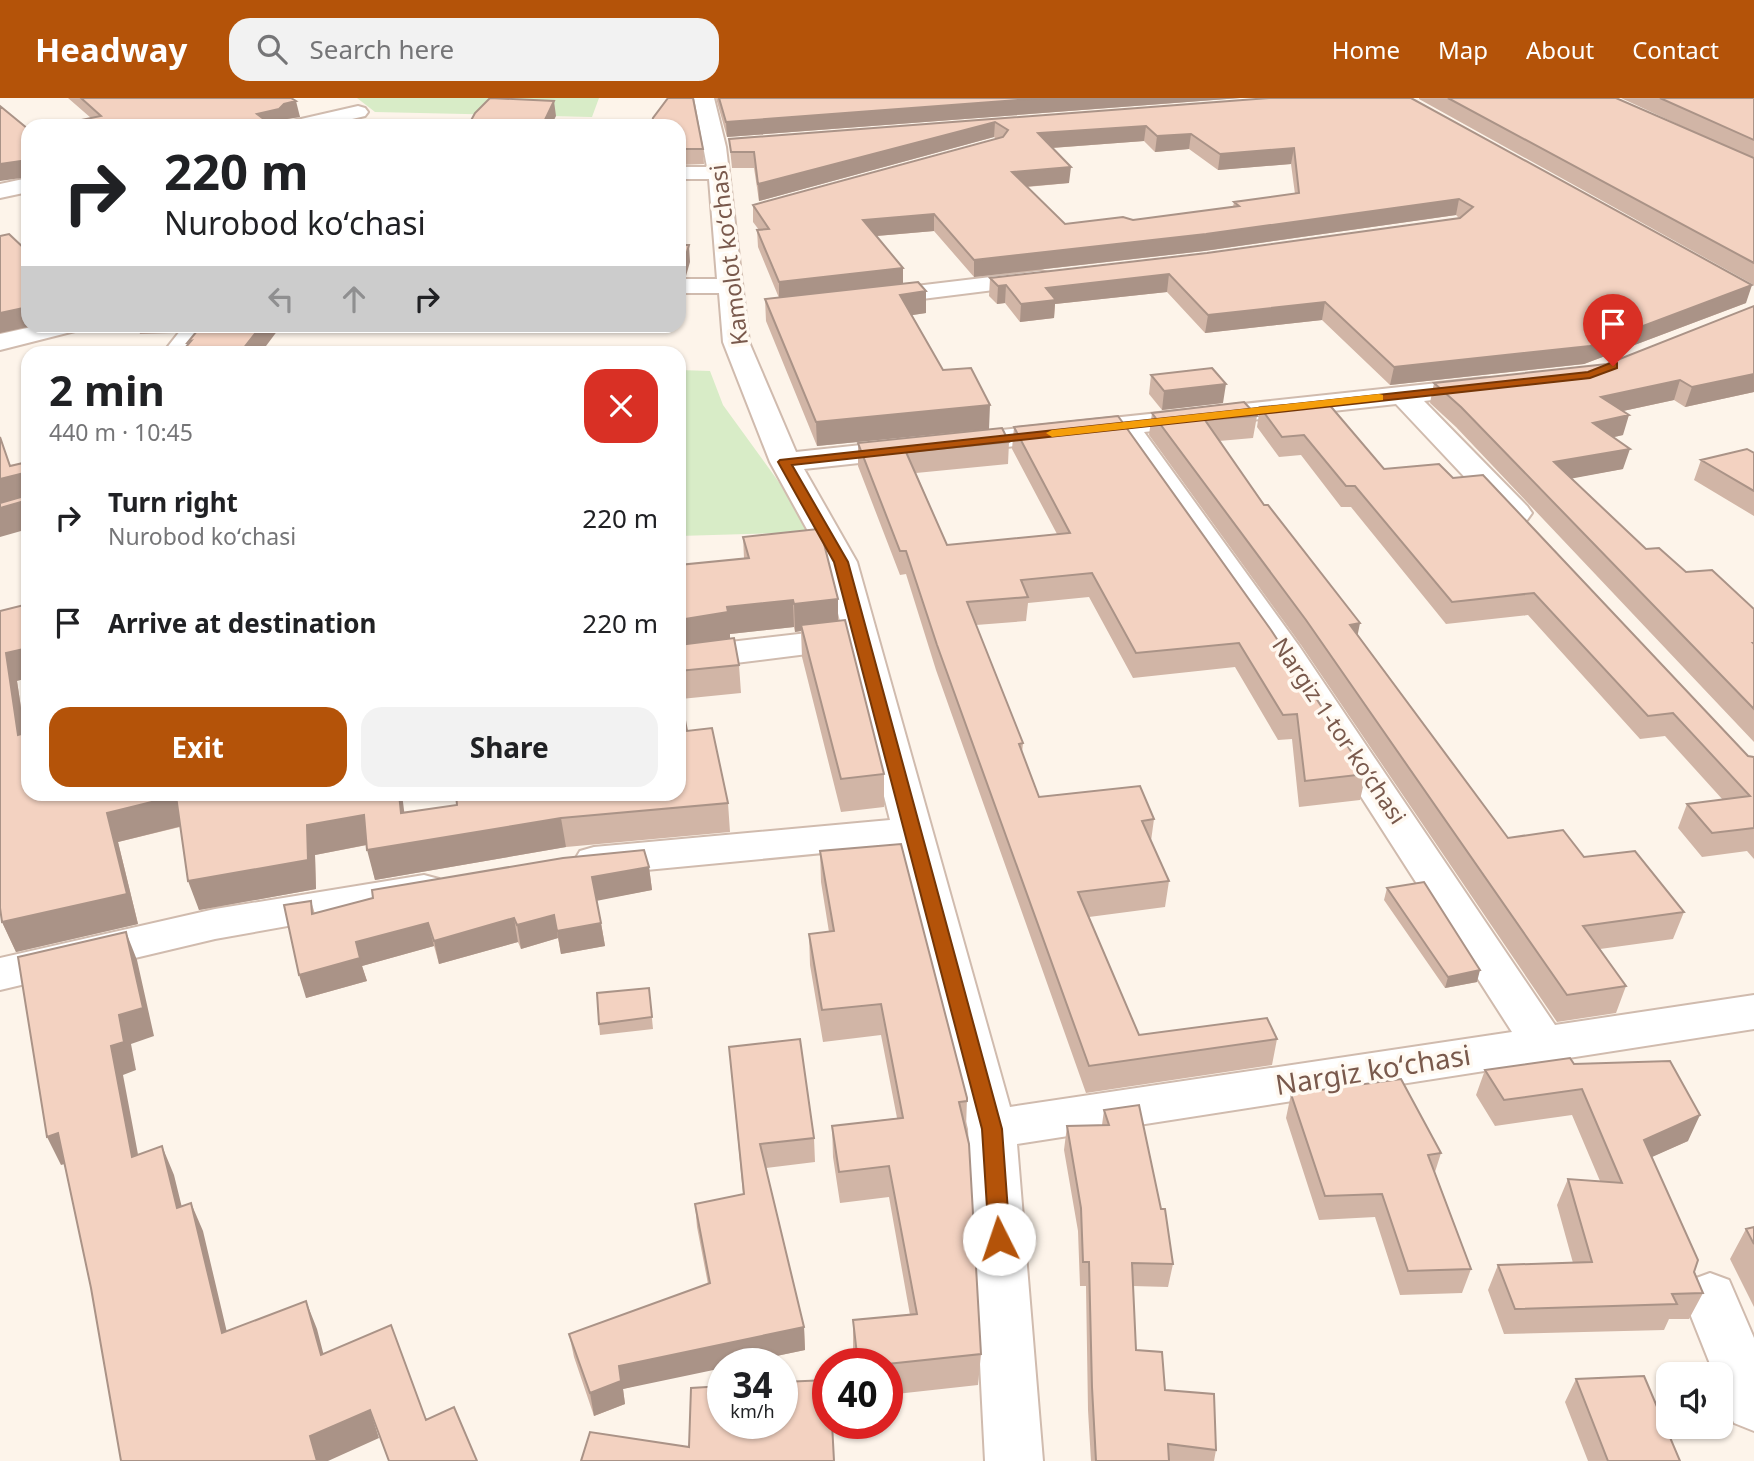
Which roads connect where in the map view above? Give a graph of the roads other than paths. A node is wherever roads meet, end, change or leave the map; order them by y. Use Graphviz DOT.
graph roads {
  1 [pos="708,99"];
  2 [pos="351,112"];
  3 [pos="323,119"];
  4 [pos="726,155"];
  5 [pos="686,170"];
  6 [pos="21,186"];
  7 [pos="0,191"];
  8 [pos="1066,275"];
  9 [pos="686,288"];
  10 [pos="845,301"];
  11 [pos="740,304"];
  12 [pos="37,333"];
  13 [pos="0,342"];
  14 [pos="1510,384"];
  15 [pos="1403,395"];
  16 [pos="1124,425"];
  17 [pos="785,462"];
  18 [pos="1536,534"];
  19 [pos="861,637"];
  20 [pos="686,658"];
  21 [pos="913,831"];
  22 [pos="553,867"];
  23 [pos="460,883"];
  24 [pos="0,974"];
  25 [pos="1754,1012"];
  26 [pos="1543,1044"];
  27 [pos="992,1129"];
  28 [pos="1710,1296"];
  29 [pos="1754,1405"];
  30 [pos="1014,1461"];
  1 -- 4 [label="street, Kamolot koʻchasi"];
  2 -- 3 [label="street"];
  4 -- 5 [label="street"];
  4 -- 11 [label="street, Kamolot koʻchasi"];
  6 -- 7 [label="street"];
  8 -- 10 [label="street"];
  9 -- 11 [label="street"];
  11 -- 17 [label="street, Kamolot koʻchasi"];
  12 -- 13 [label="street"];
  14 -- 15 [label="street"];
  15 -- 16 [label="street"];
  15 -- 18 [label="street"];
  16 -- 17 [label="street"];
  16 -- 26 [label="street, Nargiz 1-tor ko‘chasi"];
  17 -- 19 [label="street, Kamolot koʻchasi"];
  19 -- 20 [label="street"];
  19 -- 21 [label="street, Kamolot koʻchasi"];
  21 -- 22 [label="street"];
  21 -- 27 [label="street, Kamolot koʻchasi"];
  23 -- 24 [label="street"];
  25 -- 26 [label="street, Nargiz koʻchasi"];
  26 -- 27 [label="street, Nargiz koʻchasi"];
  27 -- 30 [label="street, Kamolot koʻchasi"];
  28 -- 29 [label="street"];
}
